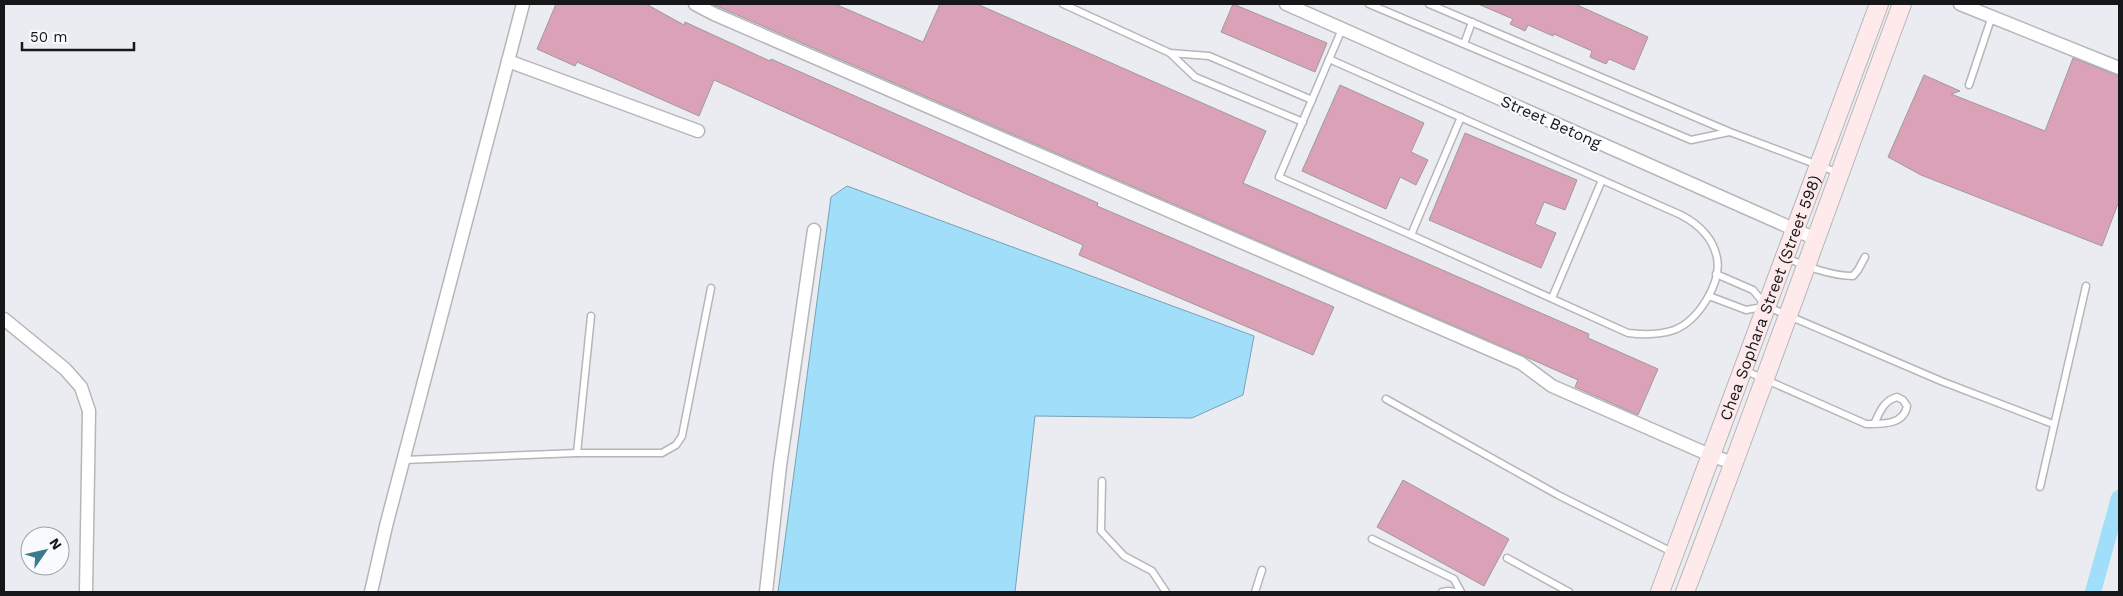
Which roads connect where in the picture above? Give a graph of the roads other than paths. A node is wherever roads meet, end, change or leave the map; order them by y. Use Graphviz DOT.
graph roads {
  1 [pos="523,4"];
  2 [pos="694,4"];
  3 [pos="1063,4"];
  4 [pos="1286,4"];
  5 [pos="1370,4"];
  6 [pos="1429,4"];
  7 [pos="1879,4"];
  8 [pos="1902,4"];
  9 [pos="1960,4"];
  10 [pos="1992,16"];
  11 [pos="1472,22"];
  12 [pos="1342,29"];
  13 [pos="1464,44"];
  14 [pos="1170,53"];
  15 [pos="1329,59"];
  16 [pos="508,61"];
  17 [pos="2119,68"];
  18 [pos="1969,85"];
  19 [pos="1312,100"];
  20 [pos="1461,117"];
  21 [pos="1303,122"];
  22 [pos="698,131"];
  23 [pos="1730,132"];
  24 [pos="1820,165"];
  25 [pos="1839,173"];
  26 [pos="1602,180"];
  27 [pos="814,230"];
  28 [pos="1794,230"];
  29 [pos="1411,235"];
  30 [pos="1816,239"];
  31 [pos="1866,256"];
  32 [pos="1785,257"];
  33 [pos="1806,266"];
  34 [pos="1716,274"];
  35 [pos="2086,286"];
  36 [pos="711,288"];
  37 [pos="1708,296"];
  38 [pos="1552,298"];
  39 [pos="1766,306"];
  40 [pos="1789,315"];
  41 [pos="590,316"];
  42 [pos="4,320"];
  43 [pos="1744,370"];
  44 [pos="1765,380"];
  45 [pos="1386,399"];
  46 [pos="1874,424"];
  47 [pos="2053,424"];
  48 [pos="577,453"];
  49 [pos="1712,456"];
  50 [pos="404,460"];
  51 [pos="1734,463"];
  52 [pos="1102,481"];
  53 [pos="2040,487"];
  54 [pos="1372,539"];
  55 [pos="1675,554"];
  56 [pos="1507,558"];
  57 [pos="1262,570"];
  58 [pos="86,592"];
  59 [pos="371,592"];
  60 [pos="766,592"];
  61 [pos="1166,592"];
  62 [pos="1255,592"];
  63 [pos="1442,592"];
  64 [pos="1456,592"];
  65 [pos="1461,592"];
  66 [pos="1569,592"];
  67 [pos="1660,592"];
  68 [pos="1685,592"];
  1 -- 16 [label="street"];
  2 -- 49 [label="street"];
  3 -- 14 [label="lane"];
  4 -- 12 [label="street, Street Betong"];
  5 -- 13 [label="lane"];
  6 -- 11 [label="lane"];
  7 -- 24 [label="main road, Chea Sophara Street (Street 598)"];
  8 -- 25 [label="main road, Chea Sophara Street (Street 598)"];
  9 -- 10 [label="street"];
  10 -- 17 [label="street"];
  10 -- 18 [label="lane"];
  11 -- 13 [label="lane"];
  11 -- 23 [label="lane"];
  12 -- 15 [label="lane"];
  12 -- 28 [label="street, Street Betong"];
  13 -- 23 [label="lane"];
  14 -- 19 [label="lane"];
  14 -- 21 [label="lane"];
  15 -- 19 [label="lane"];
  15 -- 20 [label="lane"];
  16 -- 22 [label="street"];
  16 -- 50 [label="street"];
  19 -- 21 [label="lane"];
  20 -- 26 [label="lane"];
  20 -- 29 [label="lane"];
  21 -- 29 [label="lane"];
  23 -- 24 [label="lane"];
  24 -- 25 [label="lane"];
  24 -- 28 [label="main road, Chea Sophara Street (Street 598)"];
  25 -- 30 [label="main road, Chea Sophara Street (Street 598)"];
  26 -- 34 [label="lane"];
  26 -- 38 [label="lane"];
  27 -- 60 [label="street"];
  28 -- 30 [label="street, Street Betong"];
  28 -- 32 [label="main road, Chea Sophara Street (Street 598)"];
  29 -- 38 [label="lane"];
  30 -- 33 [label="main road, Chea Sophara Street (Street 598)"];
  31 -- 33 [label="lane"];
  32 -- 33 [label="lane"];
  32 -- 39 [label="main road, Chea Sophara Street (Street 598)"];
  33 -- 40 [label="main road, Chea Sophara Street (Street 598)"];
  34 -- 37 [label="lane"];
  34 -- 39 [label="lane"];
  35 -- 47 [label="lane"];
  36 -- 48 [label="lane"];
  37 -- 38 [label="lane"];
  37 -- 39 [label="lane"];
  39 -- 40 [label="lane"];
  39 -- 43 [label="main road, Chea Sophara Street (Street 598)"];
  40 -- 44 [label="main road, Chea Sophara Street (Street 598)"];
  40 -- 47 [label="lane"];
  41 -- 48 [label="lane"];
  42 -- 58 [label="street"];
  43 -- 44 [label="lane"];
  43 -- 49 [label="main road, Chea Sophara Street (Street 598)"];
  44 -- 46 [label="lane"];
  44 -- 51 [label="main road, Chea Sophara Street (Street 598)"];
  45 -- 55 [label="lane"];
  46 -- 46 [label="lane"];
  47 -- 53 [label="lane"];
  48 -- 50 [label="lane"];
  49 -- 51 [label="street"];
  49 -- 55 [label="main road, Chea Sophara Street (Street 598)"];
  50 -- 59 [label="street"];
  51 -- 68 [label="main road, Chea Sophara Street (Street 598)"];
  52 -- 61 [label="lane"];
  54 -- 65 [label="lane"];
  55 -- 67 [label="main road, Chea Sophara Street (Street 598)"];
  56 -- 66 [label="lane"];
  57 -- 62 [label="lane"];
  63 -- 64 [label="lane"];
}
